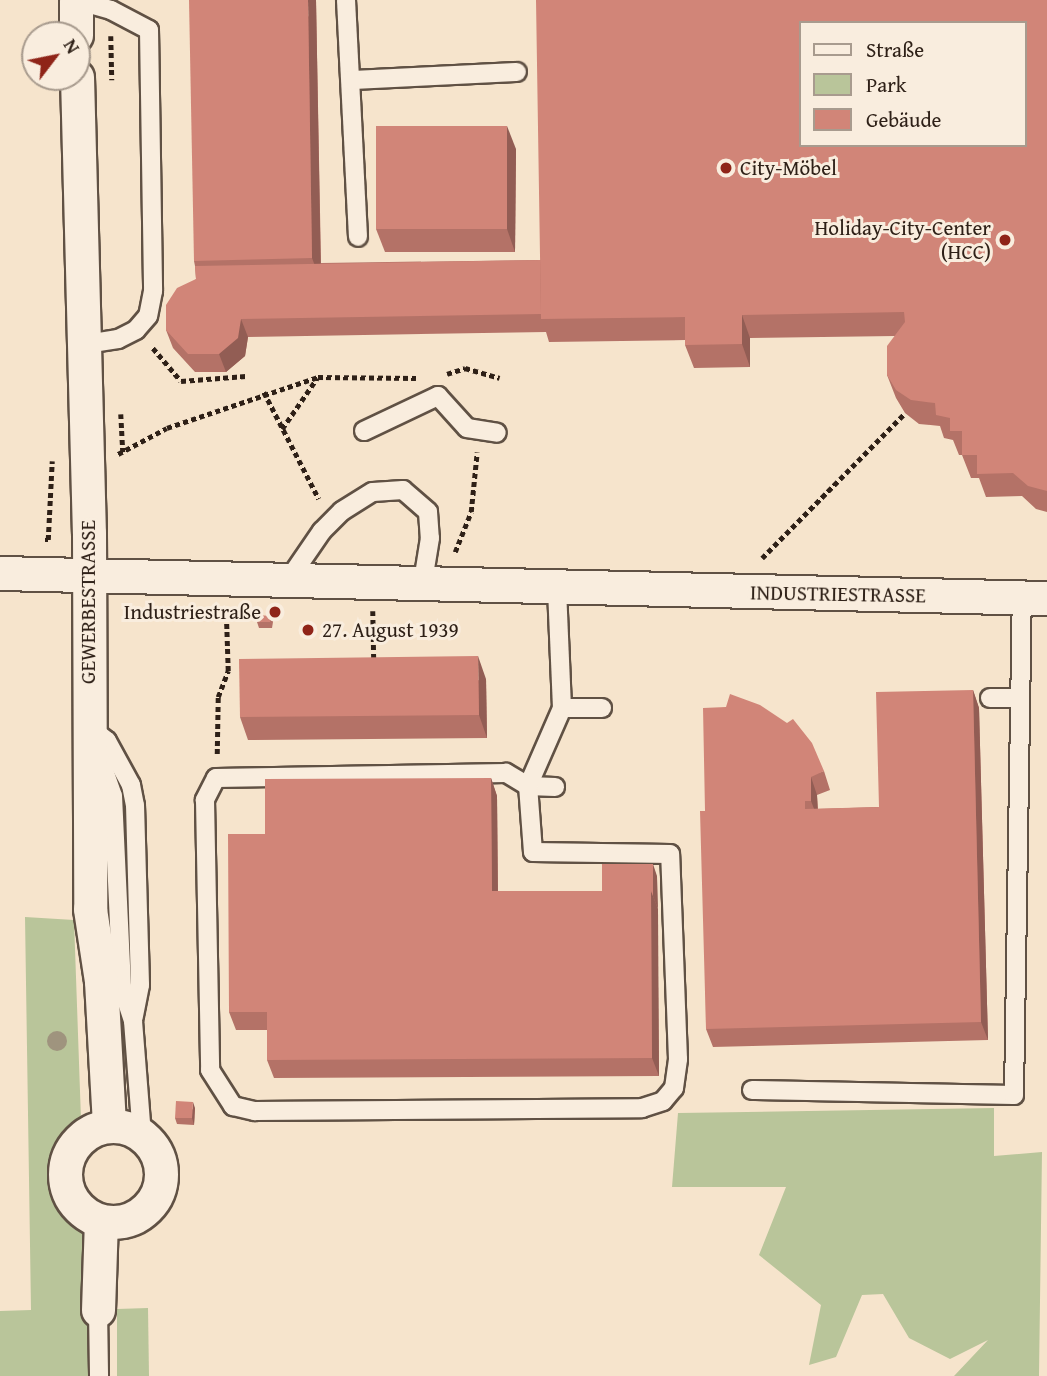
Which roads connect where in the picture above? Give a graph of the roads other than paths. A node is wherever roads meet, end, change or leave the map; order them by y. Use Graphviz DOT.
graph roads {
  1 [pos="76,0"];
  2 [pos="346,0"];
  3 [pos="76,21"];
  4 [pos="517,72"];
  5 [pos="352,80"];
  6 [pos="77,91"];
  7 [pos="358,236"];
  8 [pos="82,345"];
  9 [pos="364,431"];
  10 [pos="497,433"];
  11 [pos="0,573"];
  12 [pos="87,577"];
  13 [pos="289,579"];
  14 [pos="433,581"];
  15 [pos="557,587"];
  16 [pos="1034,598"];
  17 [pos="990,698"];
  18 [pos="1020,698"];
  19 [pos="562,708"];
  20 [pos="602,708"];
  21 [pos="88,726"];
  22 [pos="528,786"];
  23 [pos="555,786"];
  24 [pos="752,1090"];
  25 [pos="109,1125"];
  26 [pos="142,1135"];
  27 [pos="101,1221"];
  28 [pos="98,1310"];
  29 [pos="99,1376"];
  1 -- 3 [label="street"];
  1 -- 8 [label="lane"];
  2 -- 5 [label="lane"];
  4 -- 5 [label="lane"];
  5 -- 7 [label="lane"];
  6 -- 8 [label="street, GEWERBESTRASSE"];
  8 -- 12 [label="street, GEWERBESTRASSE"];
  9 -- 10 [label="lane"];
  11 -- 12 [label="street, INDUSTRIESTRASSE"];
  12 -- 13 [label="street, INDUSTRIESTRASSE"];
  12 -- 21 [label="street, GEWERBESTRASSE"];
  13 -- 14 [label="street, INDUSTRIESTRASSE"];
  13 -- 14 [label="lane"];
  14 -- 15 [label="street, INDUSTRIESTRASSE"];
  15 -- 16 [label="street, INDUSTRIESTRASSE"];
  15 -- 19 [label="lane"];
  16 -- 18 [label="lane"];
  17 -- 18 [label="lane"];
  18 -- 24 [label="lane"];
  19 -- 20 [label="lane"];
  19 -- 22 [label="lane"];
  21 -- 25 [label="street, GEWERBESTRASSE"];
  21 -- 26 [label="lane"];
  22 -- 22 [label="lane"];
  22 -- 23 [label="lane"];
  25 -- 26 [label="street"];
  25 -- 27 [label="street"];
  26 -- 27 [label="street"];
  27 -- 28 [label="street"];
  28 -- 29 [label="lane"];
}
